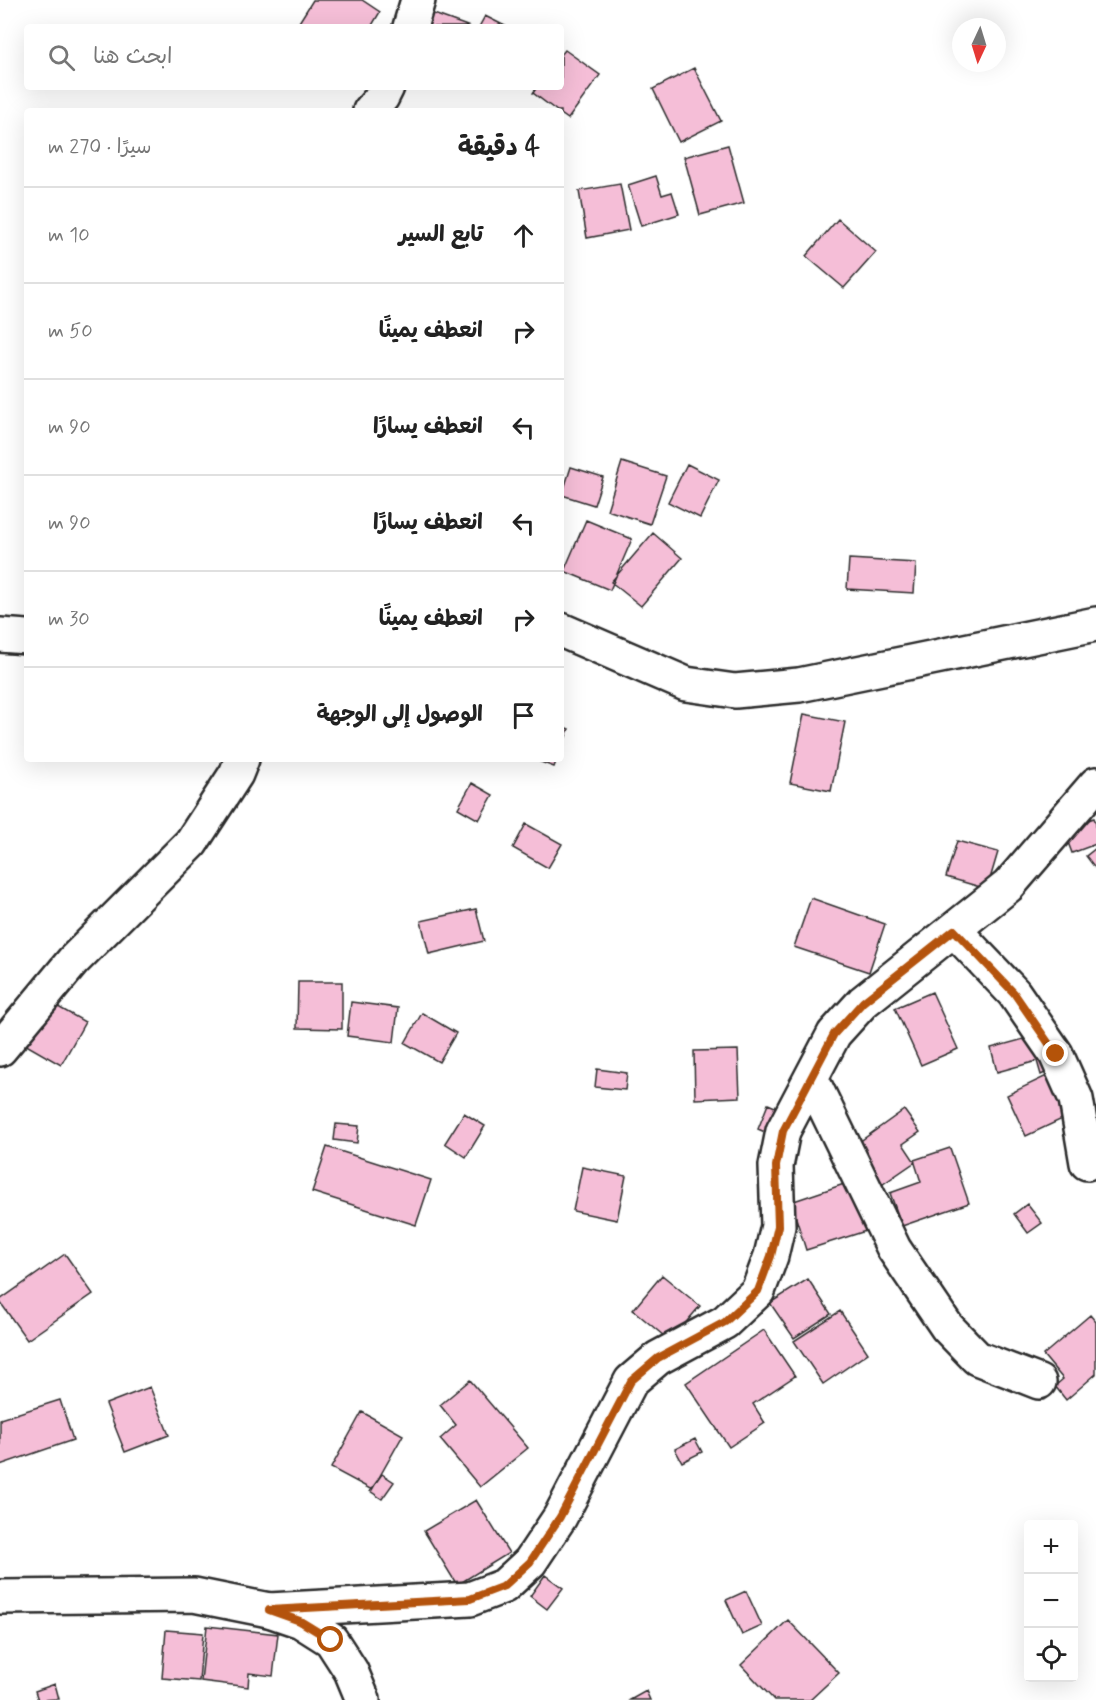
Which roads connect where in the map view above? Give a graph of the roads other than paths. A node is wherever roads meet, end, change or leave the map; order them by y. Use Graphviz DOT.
graph roads {
  1 [pos="418,0"];
  2 [pos="411,24"];
  3 [pos="386,90"];
  4 [pos="373,108"];
  5 [pos="1096,624"];
  6 [pos="564,631"];
  7 [pos="0,635"];
  8 [pos="24,637"];
  9 [pos="241,762"];
  10 [pos="1096,784"];
  11 [pos="954,930"];
  12 [pos="0,1049"];
  13 [pos="811,1078"];
  14 [pos="1087,1163"];
  15 [pos="1038,1382"];
  16 [pos="0,1597"];
  17 [pos="269,1610"];
  18 [pos="363,1700"];
  1 -- 2 [label="street"];
  3 -- 4 [label="street"];
  5 -- 6 [label="street"];
  7 -- 8 [label="street"];
  9 -- 12 [label="street"];
  10 -- 11 [label="street"];
  11 -- 13 [label="street"];
  11 -- 14 [label="street"];
  13 -- 15 [label="street"];
  13 -- 17 [label="street"];
  16 -- 17 [label="street"];
  17 -- 18 [label="street"];
}
